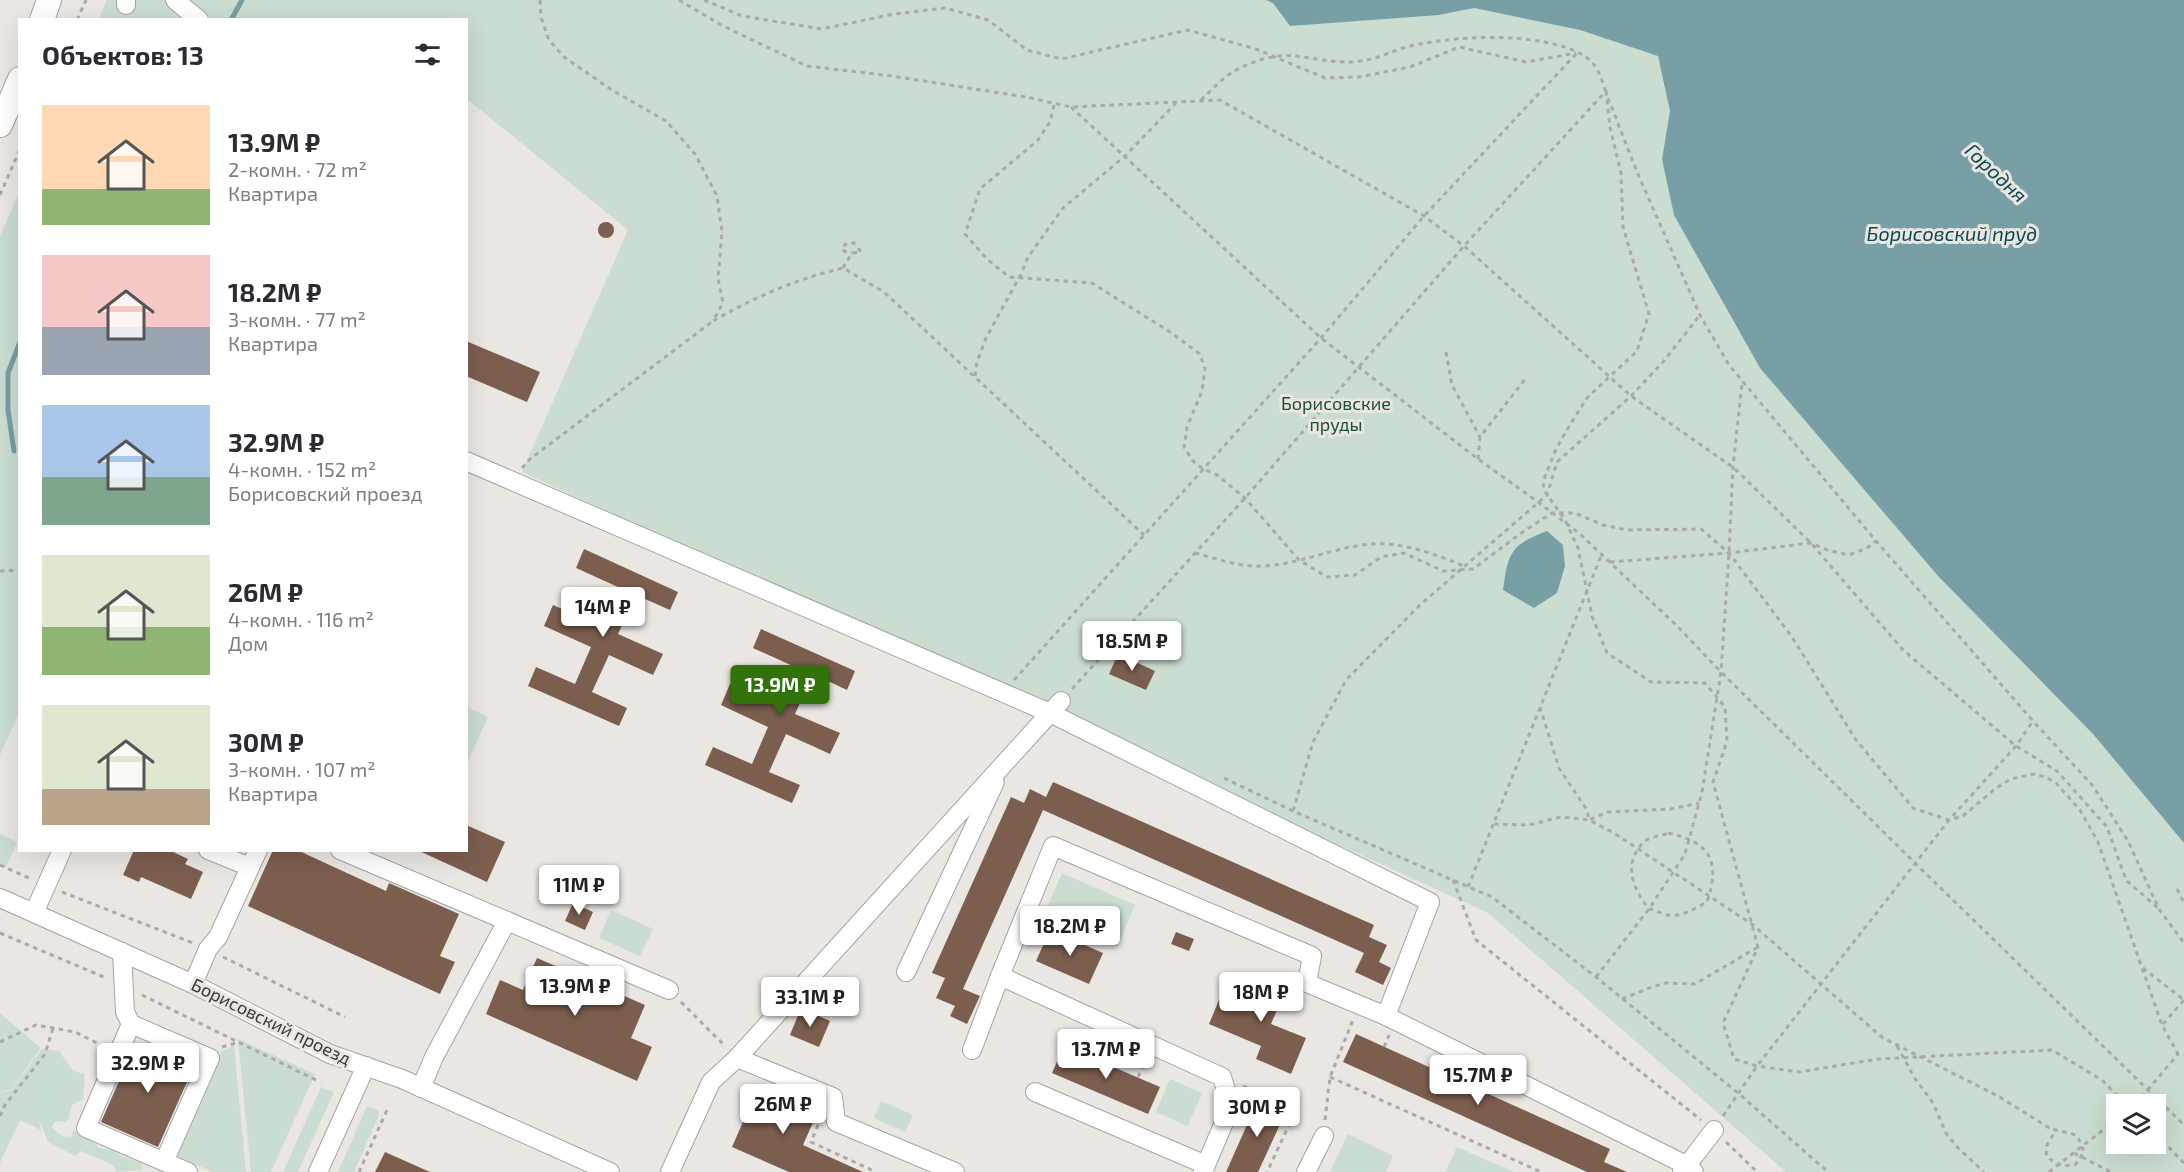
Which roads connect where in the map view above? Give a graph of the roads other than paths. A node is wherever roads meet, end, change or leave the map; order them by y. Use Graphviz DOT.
graph roads {
  1 [pos="49,0"];
  2 [pos="175,0"];
  3 [pos="43,18"];
  4 [pos="197,18"];
  5 [pos="18,84"];
  6 [pos="0,125"];
  7 [pos="468,466"];
  8 [pos="1055,707"];
  9 [pos="1004,764"];
  10 [pos="62,852"];
  11 [pos="218,852"];
  12 [pos="345,852"];
  13 [pos="254,859"];
  14 [pos="0,898"];
  15 [pos="34,913"];
  16 [pos="507,921"];
  17 [pos="122,952"];
  18 [pos="906,972"];
  19 [pos="1000,976"];
  20 [pos="193,984"];
  21 [pos="669,990"];
  22 [pos="1386,1016"];
  23 [pos="131,1024"];
  24 [pos="972,1050"];
  25 [pos="737,1058"];
  26 [pos="366,1066"];
  27 [pos="421,1088"];
  28 [pos="1035,1092"];
  29 [pos="1714,1130"];
  30 [pos="1324,1136"];
  31 [pos="165,1162"];
  32 [pos="1205,1168"];
  33 [pos="1687,1170"];
  34 [pos="188,1172"];
  35 [pos="318,1172"];
  36 [pos="610,1172"];
  37 [pos="669,1172"];
  38 [pos="955,1172"];
  39 [pos="1306,1172"];
  1 -- 3 [label="main road"];
  2 -- 4 [label="street"];
  5 -- 6 [label="main road"];
  7 -- 8 [label="street"];
  8 -- 9 [label="street"];
  8 -- 22 [label="street"];
  9 -- 18 [label="street"];
  9 -- 25 [label="street"];
  10 -- 15 [label="street"];
  11 -- 13 [label="street"];
  12 -- 16 [label="street"];
  13 -- 20 [label="street"];
  14 -- 15 [label="street, Борисовский проезд"];
  15 -- 17 [label="street, Борисовский проезд"];
  16 -- 21 [label="street"];
  16 -- 27 [label="street"];
  17 -- 20 [label="street, Борисовский проезд"];
  17 -- 23 [label="street"];
  19 -- 22 [label="street"];
  19 -- 24 [label="street"];
  19 -- 32 [label="street"];
  20 -- 26 [label="street, Борисовский проезд"];
  22 -- 33 [label="street"];
  23 -- 31 [label="street"];
  23 -- 31 [label="street"];
  25 -- 37 [label="street"];
  25 -- 38 [label="street"];
  26 -- 27 [label="street, Борисовский проезд"];
  26 -- 35 [label="street"];
  27 -- 36 [label="street, Борисовский проезд"];
  28 -- 32 [label="street"];
  29 -- 33 [label="street"];
  30 -- 39 [label="street"];
  31 -- 34 [label="street"];
}
